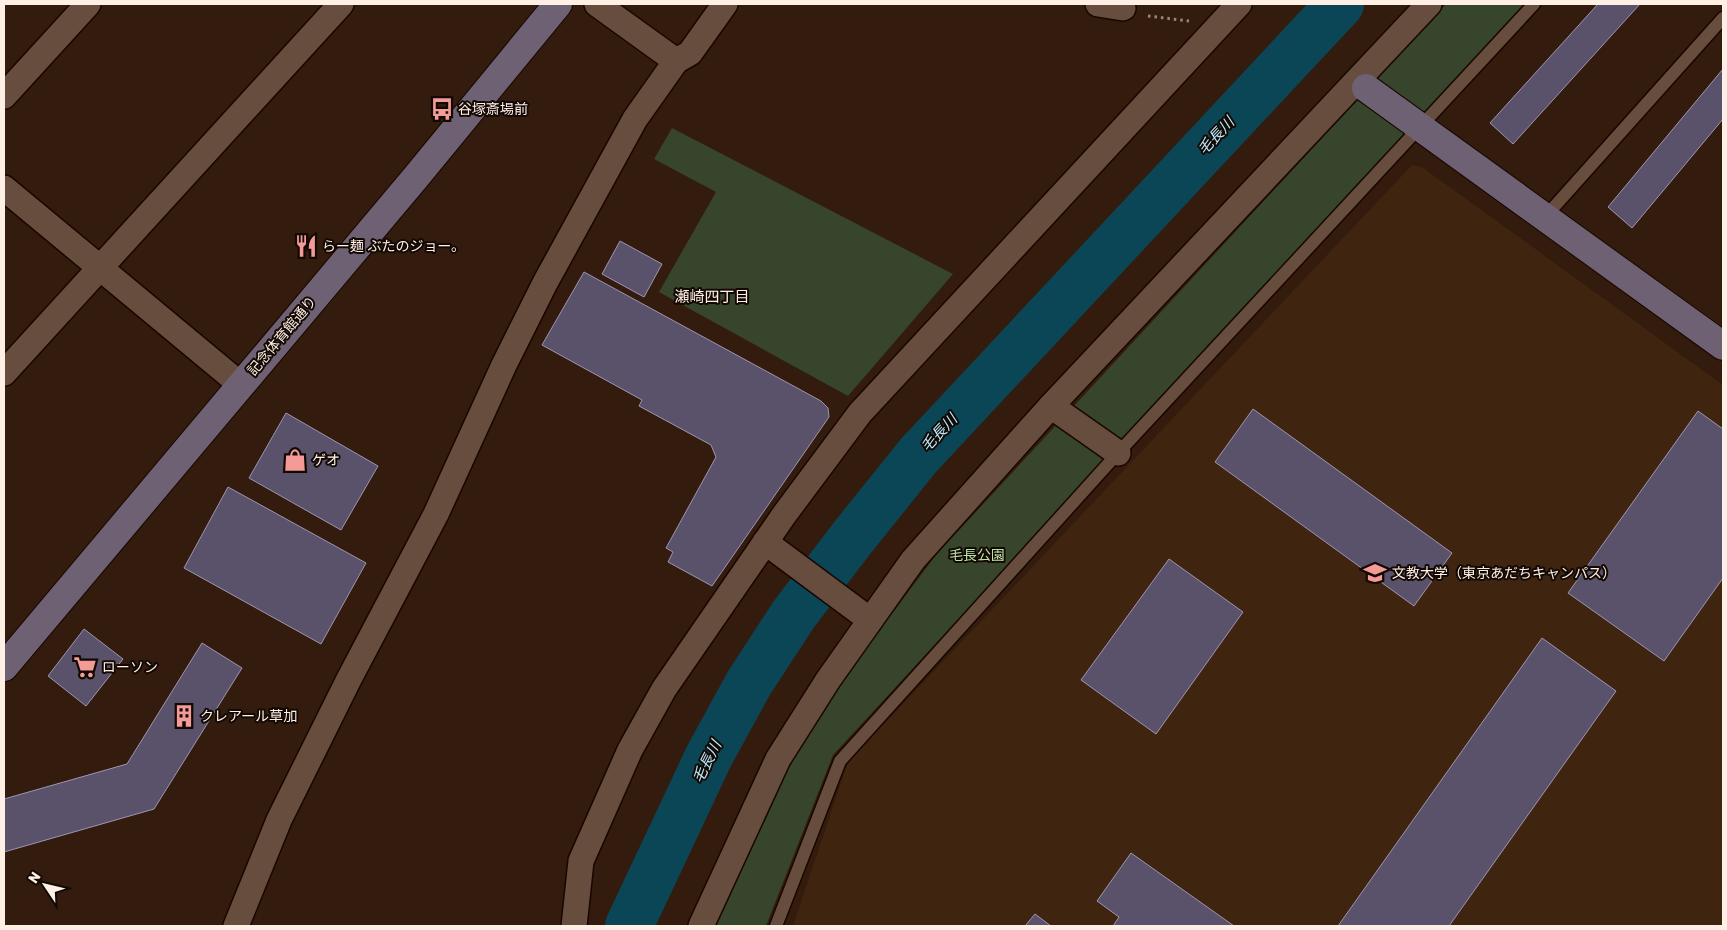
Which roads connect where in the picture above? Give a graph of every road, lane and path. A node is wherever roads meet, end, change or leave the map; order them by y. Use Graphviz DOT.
graph roads {
  1 [pos="88,4"];
  2 [pos="341,4"];
  3 [pos="558,4"];
  4 [pos="597,4"];
  5 [pos="725,4"];
  6 [pos="1098,4"];
  7 [pos="1239,4"];
  8 [pos="1429,4"];
  9 [pos="1534,4"];
  10 [pos="1123,8"];
  11 [pos="1723,18"];
  12 [pos="1220,25"];
  13 [pos="676,61"];
  14 [pos="1361,85"];
  15 [pos="4,96"];
  16 [pos="1419,127"];
  17 [pos="4,188"];
  18 [pos="1545,217"];
  19 [pos="100,269"];
  20 [pos="1723,346"];
  21 [pos="4,373"];
  22 [pos="240,385"];
  23 [pos="1051,406"];
  24 [pos="1118,453"];
  25 [pos="769,545"];
  26 [pos="863,614"];
  27 [pos="4,667"];
  28 [pos="236,926"];
  29 [pos="574,926"];
  30 [pos="701,926"];
  31 [pos="776,926"];
  1 -- 15 [label="street"];
  2 -- 19 [label="street"];
  3 -- 22 [label="street, 記念体育館通り"];
  4 -- 13 [label="street"];
  5 -- 13 [label="street"];
  6 -- 10 [label="street"];
  7 -- 12 [label="street"];
  8 -- 14 [label="street"];
  9 -- 16 [label="lane"];
  10 -- 12 [label="path"];
  11 -- 18 [label="lane"];
  12 -- 25 [label="street"];
  13 -- 28 [label="street"];
  14 -- 16 [label="street"];
  14 -- 23 [label="street"];
  16 -- 18 [label="street"];
  16 -- 24 [label="lane"];
  17 -- 19 [label="street"];
  18 -- 20 [label="street"];
  19 -- 21 [label="street"];
  19 -- 22 [label="street"];
  22 -- 27 [label="street, 記念体育館通り"];
  23 -- 24 [label="street"];
  23 -- 26 [label="street"];
  24 -- 31 [label="lane"];
  25 -- 26 [label="street"];
  25 -- 29 [label="street"];
  26 -- 30 [label="street"];
}
